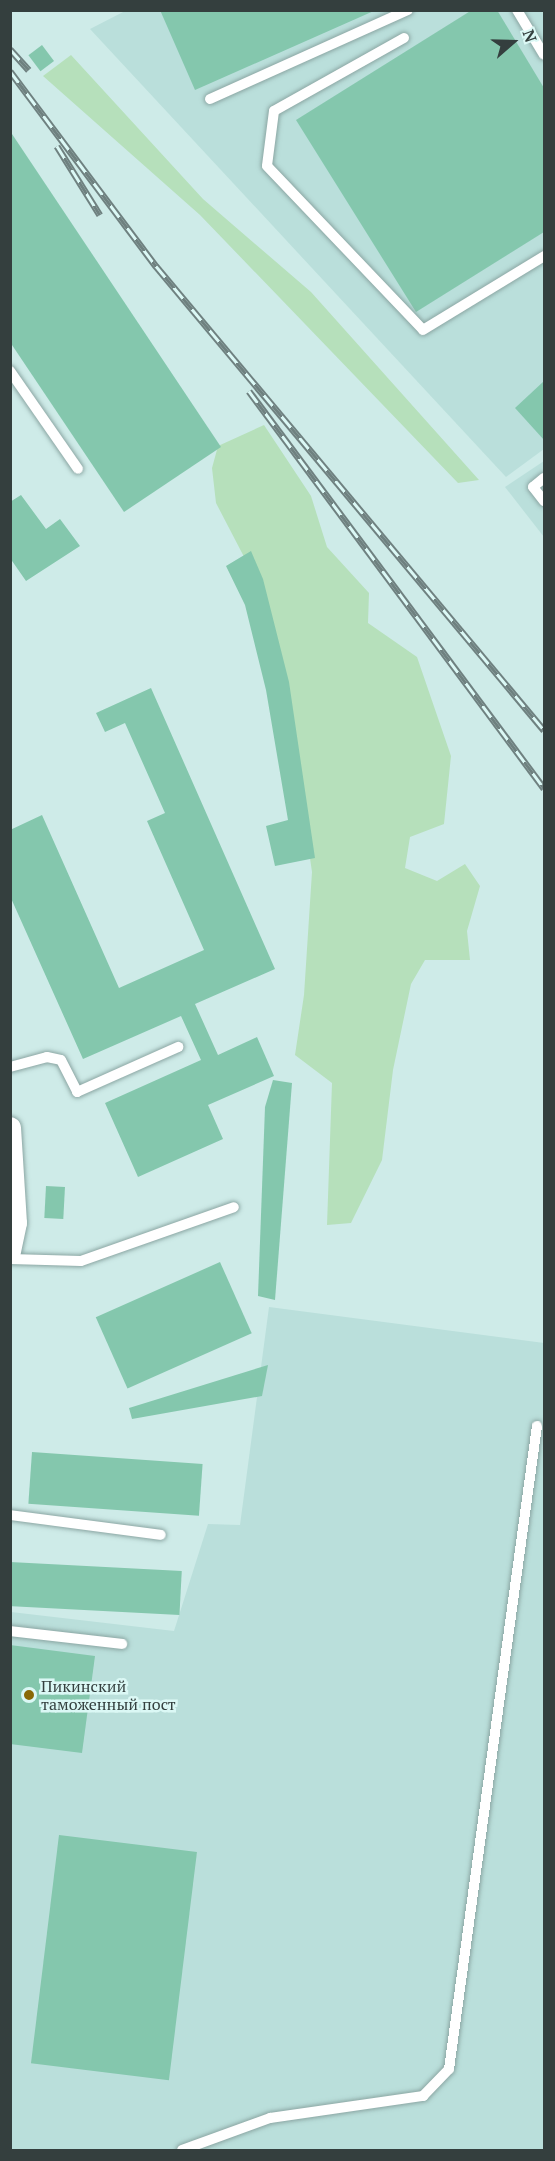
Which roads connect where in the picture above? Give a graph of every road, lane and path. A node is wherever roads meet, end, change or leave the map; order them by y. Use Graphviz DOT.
graph roads {
  1 [pos="408,10"];
  2 [pos="517,10"];
  3 [pos="404,38"];
  4 [pos="544,55"];
  5 [pos="210,99"];
  6 [pos="544,256"];
  7 [pos="10,371"];
  8 [pos="78,469"];
  9 [pos="544,478"];
  10 [pos="544,501"];
  11 [pos="178,1047"];
  12 [pos="10,1067"];
  13 [pos="10,1128"];
  14 [pos="234,1207"];
  15 [pos="10,1252"];
  16 [pos="10,1259"];
  17 [pos="537,1426"];
  18 [pos="10,1515"];
  19 [pos="160,1535"];
  20 [pos="10,1631"];
  21 [pos="122,1644"];
  22 [pos="182,2151"];
  1 -- 5 [label="lane"];
  2 -- 4 [label="lane"];
  3 -- 6 [label="lane"];
  7 -- 8 [label="lane"];
  9 -- 10 [label="lane"];
  11 -- 12 [label="lane"];
  13 -- 15 [label="street"];
  14 -- 16 [label="lane"];
  17 -- 22 [label="lane"];
  18 -- 19 [label="lane"];
  20 -- 21 [label="lane"];
}
